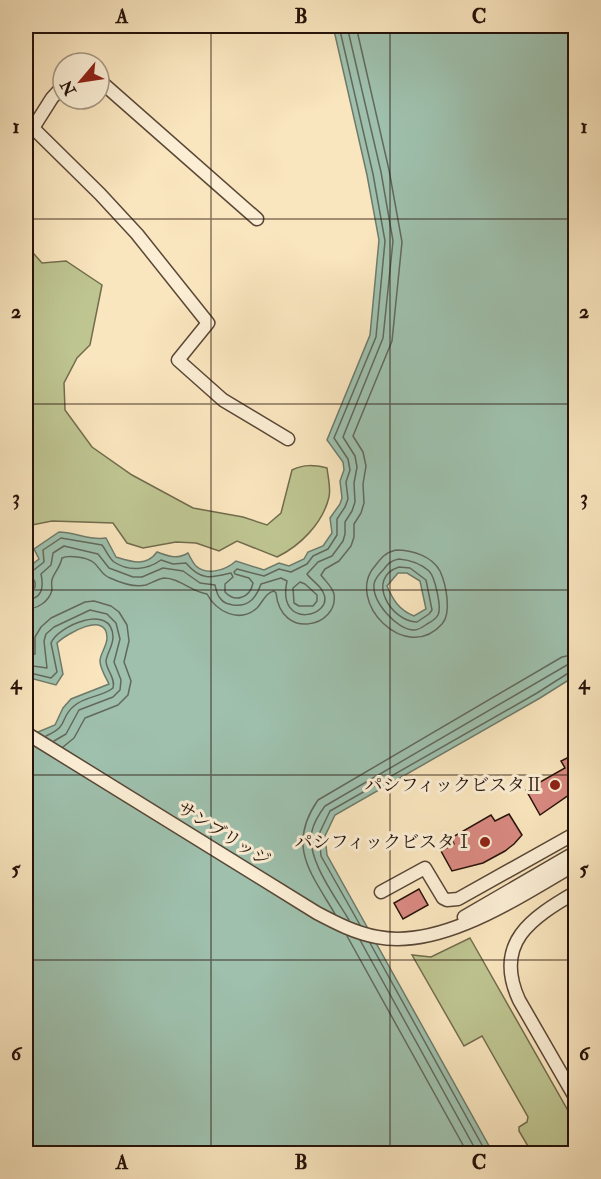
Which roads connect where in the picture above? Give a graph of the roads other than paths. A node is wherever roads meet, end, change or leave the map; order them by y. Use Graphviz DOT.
graph roads {
  1 [pos="111,91"];
  2 [pos="51,99"];
  3 [pos="29,126"];
  4 [pos="257,219"];
  5 [pos="288,440"];
  6 [pos="26,733"];
  7 [pos="576,832"];
  8 [pos="576,852"];
  9 [pos="576,864"];
  10 [pos="381,892"];
  11 [pos="576,892"];
  12 [pos="413,939"];
  13 [pos="576,1099"];
  1 -- 4 [label="street"];
  2 -- 3 [label="street"];
  3 -- 5 [label="street"];
  6 -- 12 [label="street, サンブリッジ"];
  7 -- 10 [label="street"];
  8 -- 12 [label="street"];
  9 -- 12 [label="street"];
  11 -- 13 [label="street"];
}
